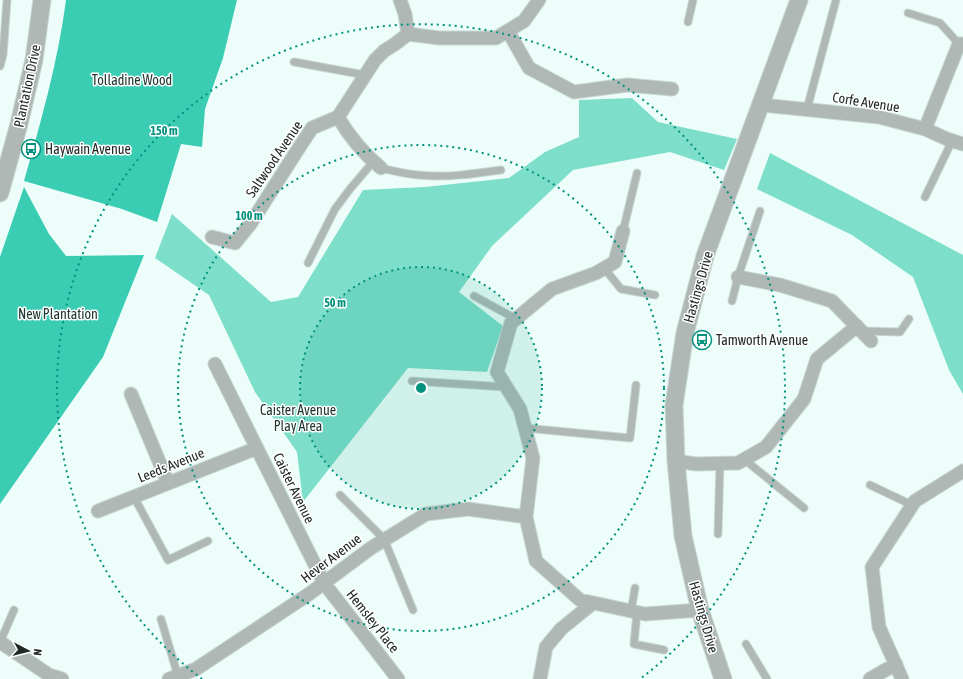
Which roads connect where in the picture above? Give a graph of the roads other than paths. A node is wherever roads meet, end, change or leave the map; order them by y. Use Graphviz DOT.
graph roads {
  1 [pos="7,0"];
  2 [pos="42,0"];
  3 [pos="400,0"];
  4 [pos="539,0"];
  5 [pos="692,0"];
  6 [pos="799,0"];
  7 [pos="836,0"];
  8 [pos="908,13"];
  9 [pos="688,22"];
  10 [pos="508,31"];
  11 [pos="408,34"];
  12 [pos="961,44"];
  13 [pos="294,62"];
  14 [pos="0,66"];
  15 [pos="365,75"];
  16 [pos="672,89"];
  17 [pos="762,105"];
  18 [pos="807,110"];
  19 [pos="338,117"];
  20 [pos="925,129"];
  21 [pos="958,142"];
  22 [pos="377,165"];
  23 [pos="501,170"];
  24 [pos="637,173"];
  25 [pos="0,193"];
  26 [pos="925,197"];
  27 [pos="760,211"];
  28 [pos="623,231"];
  29 [pos="212,237"];
  30 [pos="308,263"];
  31 [pos="604,268"];
  32 [pos="738,277"];
  33 [pos="655,295"];
  34 [pos="474,296"];
  35 [pos="732,301"];
  36 [pos="516,319"];
  37 [pos="909,319"];
  38 [pos="859,328"];
  39 [pos="871,341"];
  40 [pos="215,364"];
  41 [pos="412,381"];
  42 [pos="636,385"];
  43 [pos="506,387"];
  44 [pos="131,394"];
  45 [pos="524,428"];
  46 [pos="256,448"];
  47 [pos="745,460"];
  48 [pos="676,461"];
  49 [pos="720,464"];
  50 [pos="963,471"];
  51 [pos="168,483"];
  52 [pos="870,485"];
  53 [pos="340,495"];
  54 [pos="134,497"];
  55 [pos="912,506"];
  56 [pos="804,508"];
  57 [pos="98,511"];
  58 [pos="526,517"];
  59 [pos="718,534"];
  60 [pos="384,539"];
  61 [pos="208,541"];
  62 [pos="324,583"];
  63 [pos="636,588"];
  64 [pos="593,603"];
  65 [pos="14,610"];
  66 [pos="413,610"];
  67 [pos="700,610"];
  68 [pos="634,612"];
  69 [pos="161,619"];
  70 [pos="0,642"];
  71 [pos="746,644"];
  72 [pos="664,650"];
  73 [pos="896,664"];
  74 [pos="173,677"];
  75 [pos="62,679"];
  76 [pos="398,679"];
  77 [pos="540,679"];
  78 [pos="723,679"];
  79 [pos="767,679"];
  80 [pos="870,679"];
  81 [pos="902,679"];
  1 -- 14 [label="lane"];
  2 -- 25 [label="street, Plantation Drive"];
  3 -- 11 [label="street"];
  4 -- 10 [label="street"];
  5 -- 9 [label="lane"];
  6 -- 17 [label="street, Hastings Drive"];
  7 -- 18 [label="lane"];
  8 -- 12 [label="lane"];
  10 -- 11 [label="street"];
  10 -- 16 [label="street"];
  11 -- 15 [label="street"];
  12 -- 20 [label="street"];
  13 -- 15 [label="lane"];
  15 -- 19 [label="street"];
  17 -- 18 [label="street, Corfe Avenue"];
  17 -- 48 [label="street, Hastings Drive"];
  18 -- 20 [label="street, Corfe Avenue"];
  19 -- 22 [label="street"];
  19 -- 29 [label="street, Saltwood Avenue"];
  20 -- 21 [label="street, Corfe Avenue"];
  21 -- 26 [label="lane"];
  22 -- 23 [label="lane"];
  22 -- 30 [label="lane"];
  24 -- 28 [label="lane"];
  27 -- 32 [label="lane"];
  28 -- 31 [label="street"];
  31 -- 33 [label="lane"];
  31 -- 36 [label="street"];
  32 -- 35 [label="lane"];
  32 -- 38 [label="street"];
  34 -- 36 [label="lane"];
  36 -- 43 [label="street"];
  37 -- 38 [label="lane"];
  38 -- 39 [label="street"];
  38 -- 47 [label="street"];
  40 -- 46 [label="street, Caister Avenue"];
  41 -- 43 [label="lane"];
  42 -- 45 [label="lane"];
  43 -- 45 [label="street"];
  44 -- 51 [label="street"];
  45 -- 58 [label="street"];
  46 -- 51 [label="street, Leeds Avenue"];
  46 -- 62 [label="street, Caister Avenue"];
  47 -- 49 [label="street"];
  47 -- 56 [label="lane"];
  48 -- 49 [label="street"];
  48 -- 67 [label="street, Hastings Drive"];
  49 -- 59 [label="lane"];
  50 -- 55 [label="street"];
  51 -- 54 [label="street, Leeds Avenue"];
  52 -- 55 [label="lane"];
  53 -- 60 [label="lane"];
  54 -- 57 [label="street, Leeds Avenue"];
  54 -- 61 [label="lane"];
  55 -- 73 [label="street"];
  58 -- 60 [label="street, Hever Avenue"];
  58 -- 64 [label="street"];
  60 -- 62 [label="street, Hever Avenue"];
  60 -- 66 [label="lane"];
  62 -- 74 [label="street, Hever Avenue"];
  62 -- 76 [label="street, Hemsley Place"];
  63 -- 68 [label="lane"];
  64 -- 68 [label="street"];
  64 -- 77 [label="street"];
  65 -- 70 [label="lane"];
  67 -- 68 [label="street"];
  67 -- 78 [label="street, Hastings Drive"];
  68 -- 72 [label="lane"];
  69 -- 74 [label="lane"];
  70 -- 75 [label="street"];
  71 -- 79 [label="lane"];
  73 -- 80 [label="street"];
  73 -- 81 [label="street"];
}
